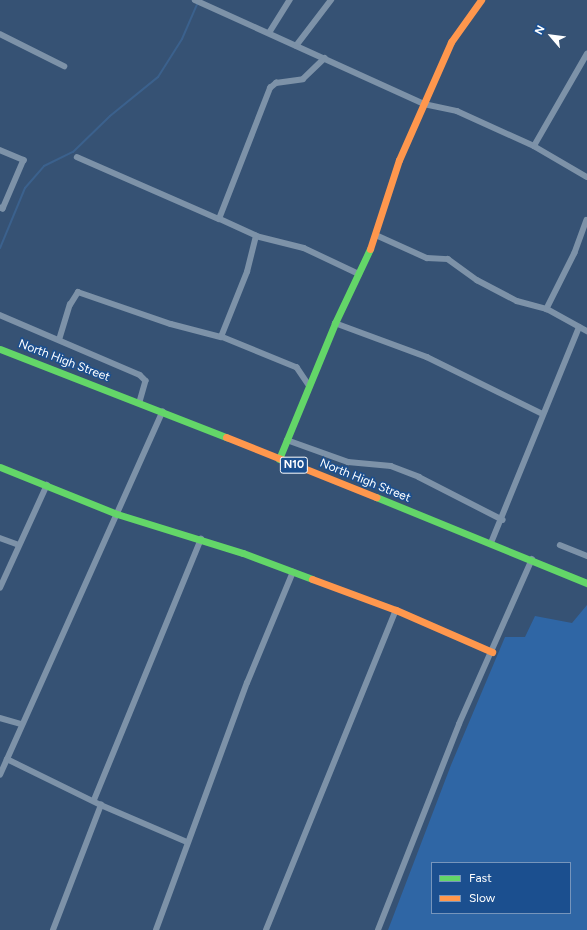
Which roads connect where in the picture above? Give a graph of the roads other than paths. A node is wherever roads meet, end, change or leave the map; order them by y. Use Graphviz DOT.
graph roads {
  1 [pos="195,0"];
  2 [pos="290,0"];
  3 [pos="332,0"];
  4 [pos="481,0"];
  5 [pos="269,33"];
  6 [pos="0,34"];
  7 [pos="296,46"];
  8 [pos="587,54"];
  9 [pos="325,58"];
  10 [pos="64,66"];
  11 [pos="424,104"];
  12 [pos="534,146"];
  13 [pos="0,150"];
  14 [pos="77,157"];
  15 [pos="587,177"];
  16 [pos="0,208"];
  17 [pos="219,219"];
  18 [pos="587,220"];
  19 [pos="376,235"];
  20 [pos="256,236"];
  21 [pos="358,274"];
  22 [pos="547,309"];
  23 [pos="0,315"];
  24 [pos="334,324"];
  25 [pos="579,327"];
  26 [pos="587,331"];
  27 [pos="221,337"];
  28 [pos="59,340"];
  29 [pos="0,349"];
  30 [pos="309,386"];
  31 [pos="140,402"];
  32 [pos="162,412"];
  33 [pos="543,414"];
  34 [pos="287,440"];
  35 [pos="279,459"];
  36 [pos="0,467"];
  37 [pos="47,485"];
  38 [pos="116,514"];
  39 [pos="503,520"];
  40 [pos="0,538"];
  41 [pos="201,539"];
  42 [pos="492,543"];
  43 [pos="19,545"];
  44 [pos="560,546"];
  45 [pos="587,556"];
  46 [pos="532,559"];
  47 [pos="293,572"];
  48 [pos="587,583"];
  49 [pos="0,588"];
  50 [pos="396,610"];
  51 [pos="492,652"];
  52 [pos="0,718"];
  53 [pos="21,724"];
  54 [pos="7,759"];
  55 [pos="0,774"];
  56 [pos="94,800"];
  57 [pos="101,805"];
  58 [pos="187,842"];
  59 [pos="53,930"];
  60 [pos="156,930"];
  61 [pos="266,930"];
  62 [pos="378,930"];
  1 -- 5 [label="street"];
  2 -- 5 [label="street"];
  3 -- 7 [label="street"];
  4 -- 11 [label="main road"];
  5 -- 7 [label="street"];
  6 -- 10 [label="street"];
  7 -- 9 [label="street"];
  8 -- 12 [label="street"];
  9 -- 11 [label="street"];
  9 -- 17 [label="street"];
  11 -- 12 [label="street"];
  11 -- 19 [label="main road"];
  12 -- 15 [label="street"];
  13 -- 16 [label="street"];
  14 -- 17 [label="street"];
  17 -- 20 [label="street"];
  18 -- 22 [label="street"];
  19 -- 21 [label="main road"];
  19 -- 22 [label="street"];
  20 -- 21 [label="street"];
  20 -- 27 [label="street"];
  21 -- 24 [label="main road"];
  22 -- 25 [label="street"];
  23 -- 28 [label="street"];
  24 -- 30 [label="main road"];
  24 -- 33 [label="street"];
  25 -- 26 [label="street"];
  25 -- 33 [label="street"];
  27 -- 28 [label="street"];
  27 -- 30 [label="street"];
  28 -- 31 [label="street"];
  29 -- 31 [label="main road, North High Street / N10"];
  30 -- 34 [label="main road"];
  31 -- 32 [label="main road, North High Street / N10"];
  32 -- 35 [label="main road, North High Street / N10"];
  32 -- 38 [label="street"];
  33 -- 39 [label="street"];
  34 -- 35 [label="main road"];
  34 -- 39 [label="street"];
  35 -- 42 [label="main road, North High Street / N10"];
  36 -- 37 [label="main road"];
  37 -- 38 [label="main road"];
  37 -- 43 [label="street"];
  38 -- 41 [label="main road"];
  38 -- 53 [label="street"];
  39 -- 42 [label="street"];
  40 -- 43 [label="street"];
  41 -- 47 [label="main road"];
  41 -- 56 [label="street"];
  42 -- 46 [label="main road, North High Street / N10"];
  43 -- 49 [label="street"];
  44 -- 45 [label="street"];
  46 -- 48 [label="main road, North High Street / N10"];
  46 -- 51 [label="street"];
  47 -- 50 [label="main road"];
  47 -- 58 [label="street"];
  50 -- 51 [label="main road"];
  50 -- 61 [label="street"];
  51 -- 62 [label="street"];
  52 -- 53 [label="street"];
  53 -- 54 [label="street"];
  54 -- 55 [label="street"];
  54 -- 56 [label="street"];
  56 -- 57 [label="street"];
  57 -- 58 [label="street"];
  57 -- 59 [label="street"];
  58 -- 60 [label="street"];
}
